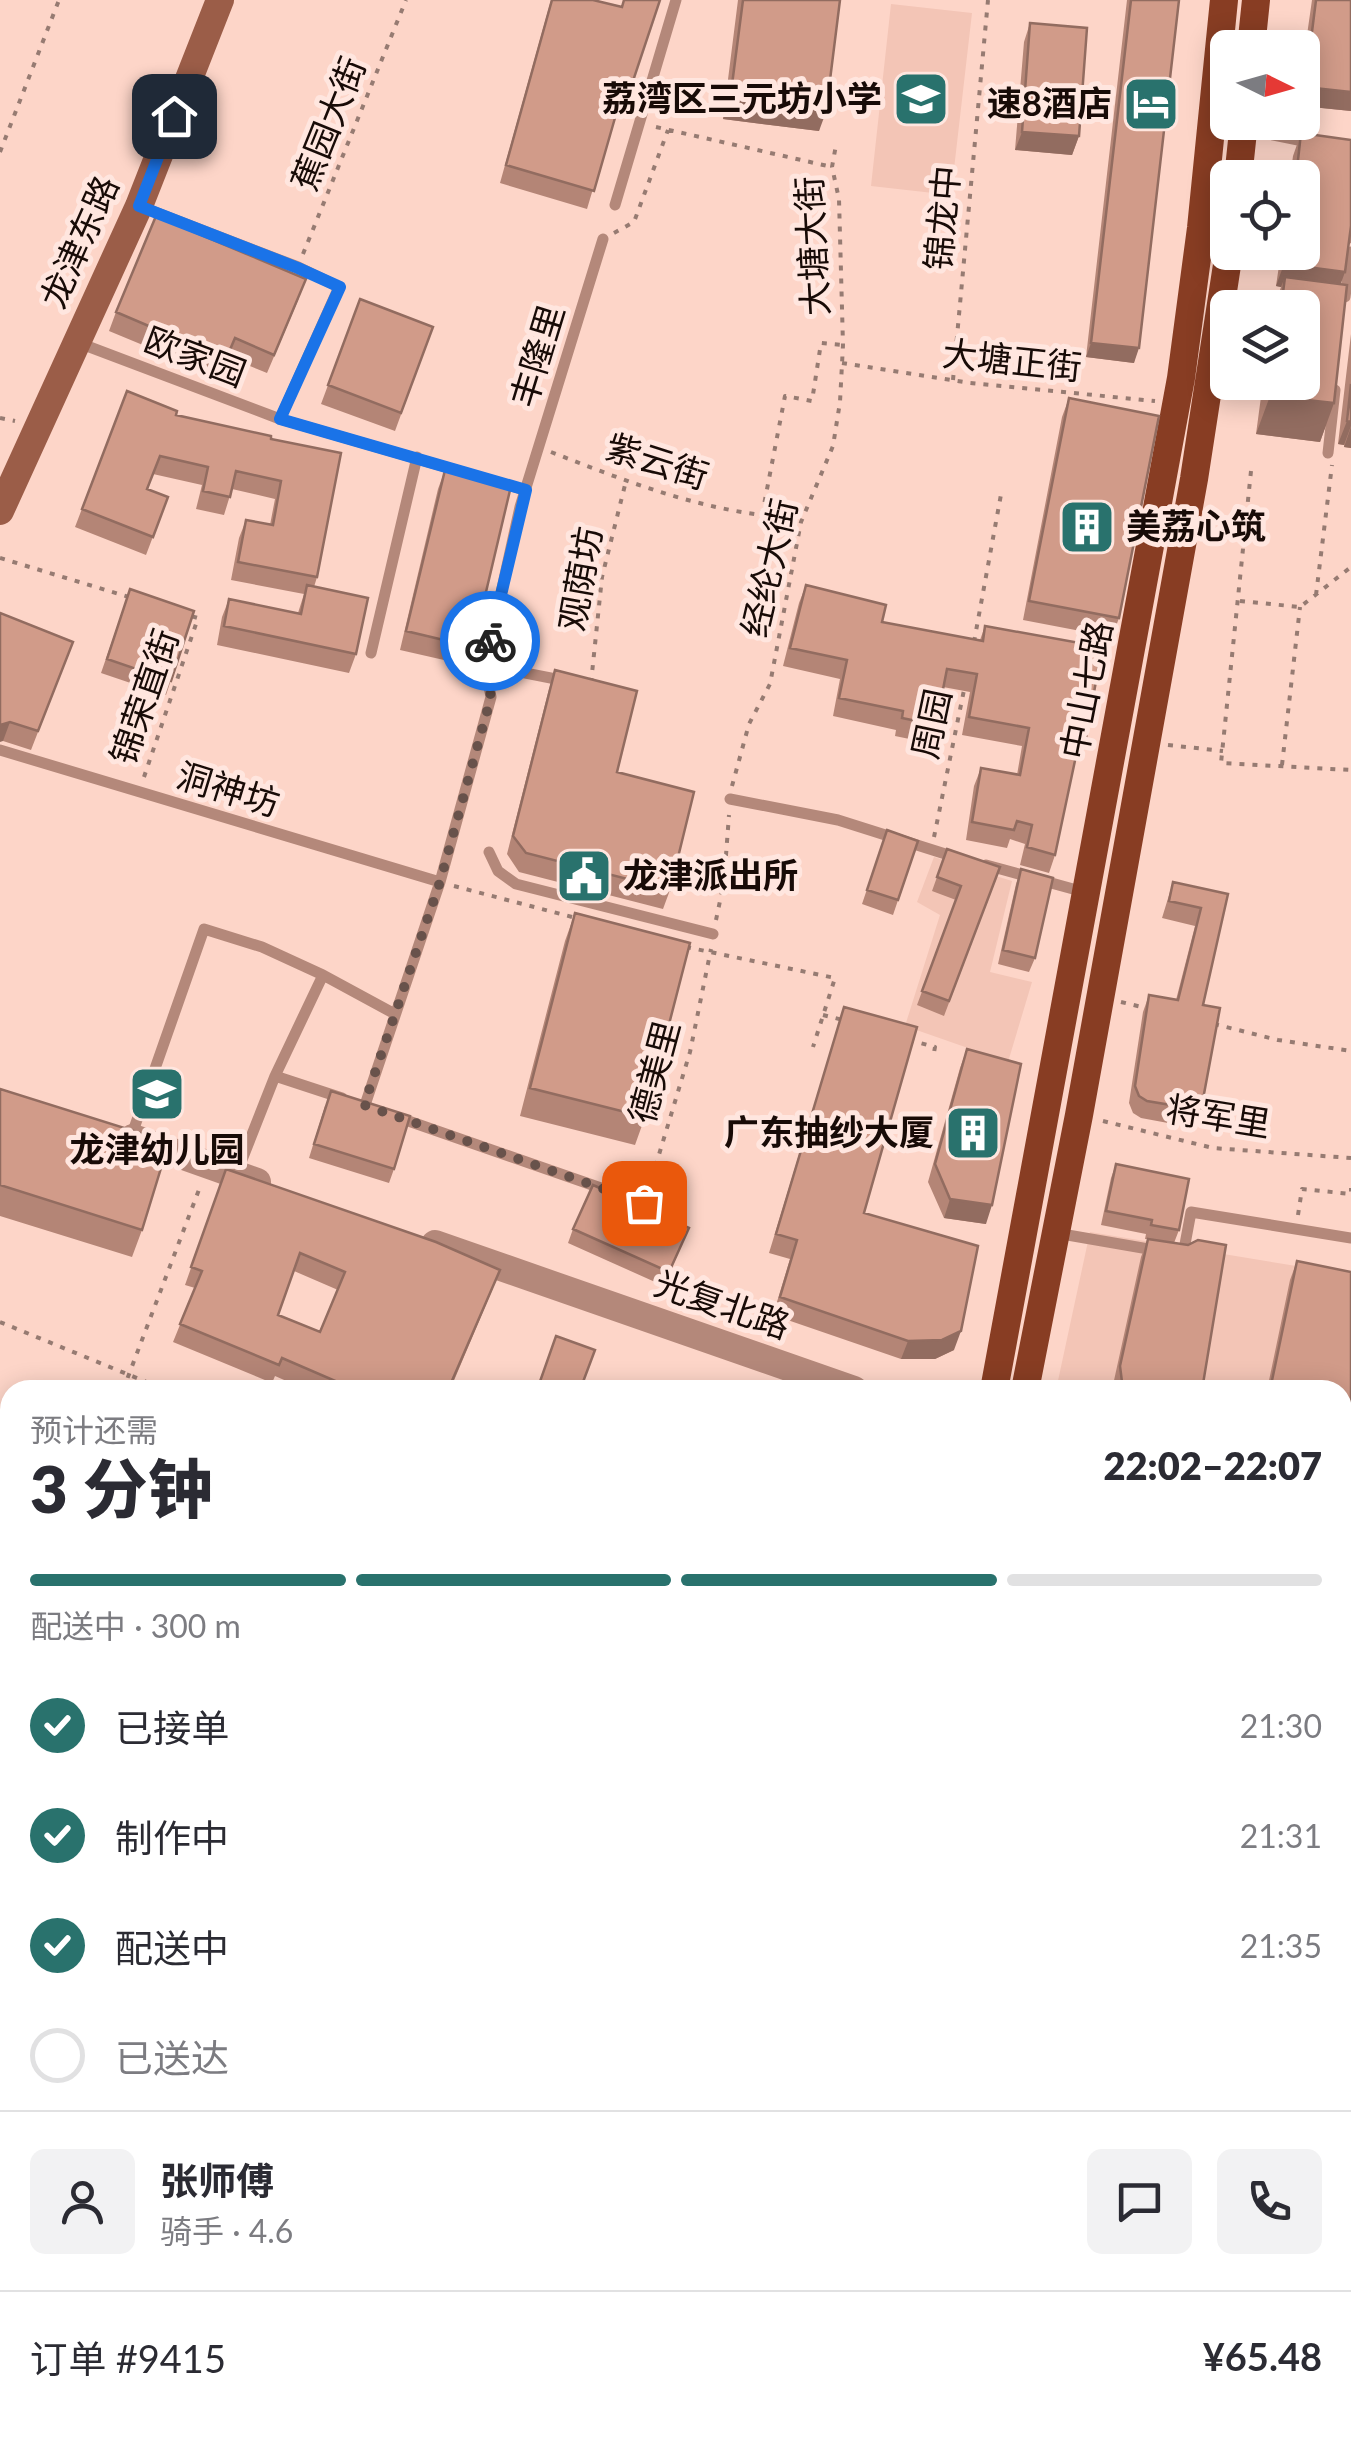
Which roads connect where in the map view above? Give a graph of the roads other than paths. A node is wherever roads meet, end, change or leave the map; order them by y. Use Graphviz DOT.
graph roads {
  1 [pos="220,0"];
  2 [pos="676,0"];
  3 [pos="1224,0"];
  4 [pos="1256,0"];
  5 [pos="1253,30"];
  6 [pos="1306,140"];
  7 [pos="1332,146"];
  8 [pos="615,205"];
  9 [pos="139,206"];
  10 [pos="603,239"];
  11 [pos="1351,252"];
  12 [pos="1343,312"];
  13 [pos="77,342"];
  14 [pos="1337,369"];
  15 [pos="1210,380"];
  16 [pos="280,419"];
  17 [pos="417,456"];
  18 [pos="1330,459"];
  19 [pos="526,490"];
  20 [pos="0,511"];
  21 [pos="371,652"];
  22 [pos="485,665"];
  23 [pos="590,685"];
  24 [pos="0,750"];
  25 [pos="730,799"];
  26 [pos="488,852"];
  27 [pos="440,882"];
  28 [pos="1087,892"];
  29 [pos="713,934"];
  30 [pos="322,976"];
  31 [pos="395,1014"];
  32 [pos="275,1076"];
  33 [pos="364,1105"];
  34 [pos="121,1134"];
  35 [pos="236,1175"];
  36 [pos="291,1194"];
  37 [pos="644,1203"];
  38 [pos="401,1232"];
  39 [pos="1056,1234"];
  40 [pos="1351,1238"];
  41 [pos="825,1380"];
  42 [pos="996,1380"];
  43 [pos="1028,1380"];
  1 -- 9 [label="main road, 龙津东路"];
  2 -- 8 [label="lane"];
  3 -- 28 [label="main road, 中山七路"];
  4 -- 5 [label="main road"];
  6 -- 7 [label="lane"];
  9 -- 13 [label="main road, 龙津东路"];
  9 -- 16 [label="lane"];
  10 -- 19 [label="lane, 丰隆里"];
  11 -- 12 [label="lane"];
  13 -- 16 [label="lane, 欧家园"];
  13 -- 20 [label="main road, 龙津东路"];
  14 -- 18 [label="lane"];
  15 -- 39 [label="main road, 中山七路"];
  16 -- 17 [label="lane, 欧家园"];
  17 -- 19 [label="lane, 欧家园"];
  17 -- 21 [label="lane"];
  19 -- 22 [label="lane, 丰隆里"];
  22 -- 23 [label="lane"];
  22 -- 27 [label="lane, 丰隆里"];
  24 -- 27 [label="lane, 洞神坊"];
  25 -- 28 [label="lane"];
  26 -- 29 [label="lane"];
  27 -- 31 [label="lane, 丰隆里"];
  28 -- 42 [label="main road, 中山七路"];
  30 -- 31 [label="lane"];
  30 -- 32 [label="lane"];
  30 -- 34 [label="lane"];
  31 -- 33 [label="lane, 丰隆里"];
  32 -- 33 [label="lane"];
  32 -- 35 [label="lane"];
  33 -- 37 [label="lane"];
  34 -- 35 [label="street"];
  35 -- 36 [label="street"];
  38 -- 41 [label="street, 光复北路"];
  39 -- 40 [label="lane"];
  39 -- 43 [label="main road, 中山七路"];
}
